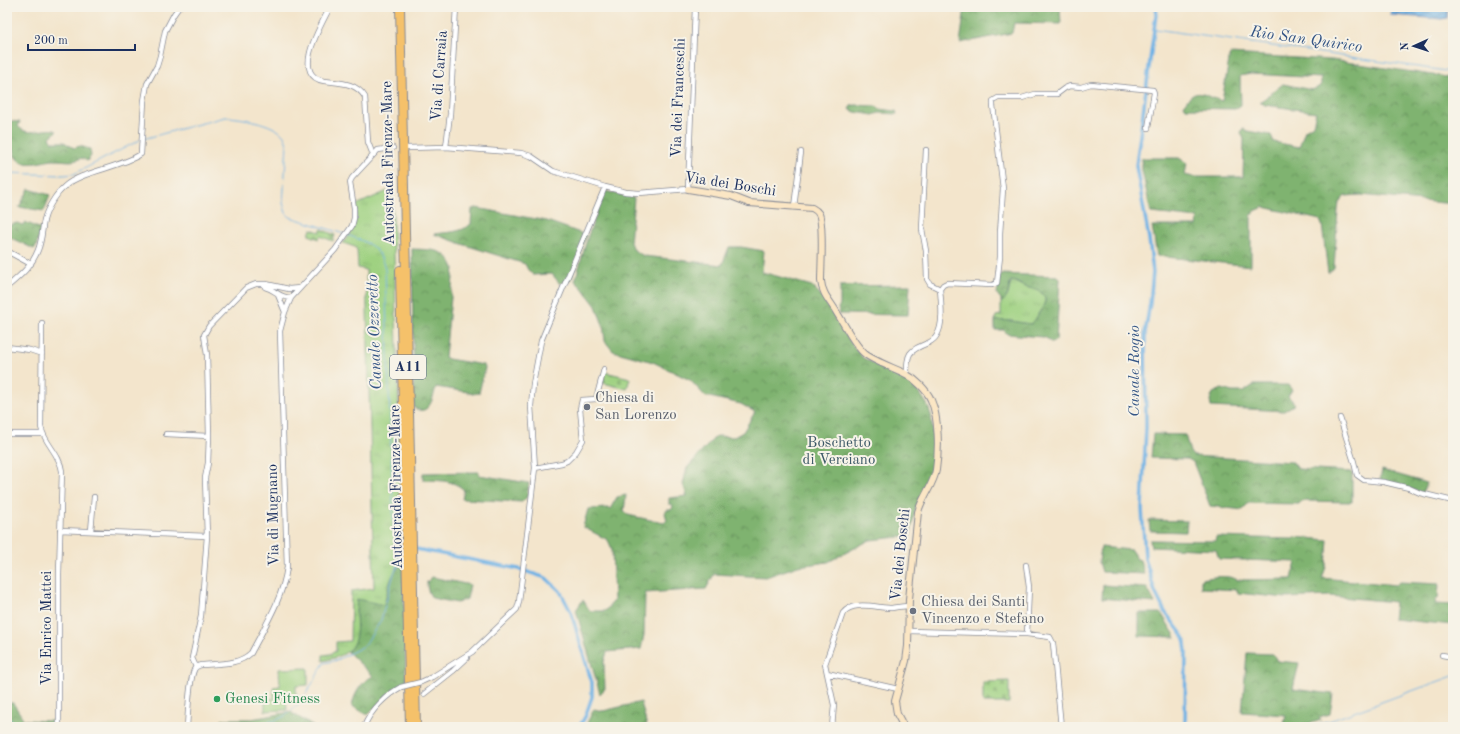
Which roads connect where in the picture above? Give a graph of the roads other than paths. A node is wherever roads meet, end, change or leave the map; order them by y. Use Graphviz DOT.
graph roads {
  1 [pos="179,7"];
  2 [pos="330,7"];
  3 [pos="395,7"];
  4 [pos="400,7"];
  5 [pos="456,7"];
  6 [pos="695,7"];
  7 [pos="1148,128"];
  8 [pos="446,147"];
  9 [pos="393,148"];
  10 [pos="408,148"];
  11 [pos="926,150"];
  12 [pos="801,152"];
  13 [pos="373,155"];
  14 [pos="605,188"];
  15 [pos="688,189"];
  16 [pos="794,207"];
  17 [pos="7,251"];
  18 [pos="31,264"];
  19 [pos="256,284"];
  20 [pos="7,287"];
  21 [pos="285,288"];
  22 [pos="300,288"];
  23 [pos="940,289"];
  24 [pos="278,295"];
  25 [pos="292,298"];
  26 [pos="285,312"];
  27 [pos="42,323"];
  28 [pos="7,347"];
  29 [pos="42,354"];
  30 [pos="604,369"];
  31 [pos="907,375"];
  32 [pos="1340,418"];
  33 [pos="7,434"];
  34 [pos="42,434"];
  35 [pos="166,434"];
  36 [pos="209,436"];
  37 [pos="535,468"];
  38 [pos="94,497"];
  39 [pos="1453,501"];
  40 [pos="60,530"];
  41 [pos="91,530"];
  42 [pos="207,536"];
  43 [pos="1026,565"];
  44 [pos="908,606"];
  45 [pos="909,631"];
  46 [pos="1026,634"];
  47 [pos="472,652"];
  48 [pos="1442,655"];
  49 [pos="1453,657"];
  50 [pos="196,667"];
  51 [pos="827,673"];
  52 [pos="898,689"];
  53 [pos="424,694"];
  54 [pos="59,727"];
  55 [pos="187,727"];
  56 [pos="364,727"];
  57 [pos="410,727"];
  58 [pos="416,727"];
  59 [pos="832,727"];
  60 [pos="904,727"];
  61 [pos="1061,727"];
  1 -- 18 [label="street"];
  2 -- 13 [label="street"];
  3 -- 57 [label="highway, Autostrada Firenze-Mare / A11"];
  4 -- 58 [label="highway, Autostrada Firenze-Mare / A11"];
  5 -- 8 [label="street, Via di Carraia"];
  6 -- 15 [label="street, Via dei Franceschi"];
  7 -- 23 [label="street"];
  8 -- 10 [label="street, Via dei Boschi"];
  8 -- 14 [label="street, Via dei Boschi"];
  9 -- 13 [label="street"];
  11 -- 23 [label="street"];
  12 -- 16 [label="street"];
  13 -- 22 [label="street, Via di Mugnano"];
  14 -- 15 [label="street, Via dei Boschi"];
  14 -- 37 [label="street"];
  15 -- 16 [label="street, Via dei Boschi"];
  16 -- 31 [label="street, Via dei Boschi"];
  17 -- 18 [label="street"];
  18 -- 20 [label="street"];
  19 -- 21 [label="street"];
  19 -- 24 [label="street"];
  19 -- 36 [label="street"];
  21 -- 22 [label="street"];
  21 -- 25 [label="street"];
  22 -- 25 [label="street, Via di Mugnano"];
  23 -- 31 [label="street"];
  24 -- 25 [label="street"];
  24 -- 26 [label="street"];
  25 -- 26 [label="street, Via di Mugnano"];
  26 -- 50 [label="street, Via di Mugnano"];
  27 -- 29 [label="street"];
  28 -- 29 [label="street"];
  29 -- 34 [label="street"];
  30 -- 37 [label="street"];
  31 -- 44 [label="street, Via dei Boschi"];
  32 -- 39 [label="street"];
  33 -- 34 [label="street"];
  34 -- 40 [label="street, Via Enrico Mattei"];
  35 -- 36 [label="street"];
  36 -- 42 [label="street"];
  37 -- 47 [label="street"];
  38 -- 41 [label="street"];
  40 -- 41 [label="street"];
  40 -- 54 [label="street, Via Enrico Mattei"];
  41 -- 42 [label="street"];
  42 -- 50 [label="street"];
  43 -- 46 [label="street"];
  44 -- 45 [label="street, Via dei Boschi"];
  44 -- 51 [label="street"];
  45 -- 46 [label="street"];
  45 -- 52 [label="street, Via dei Boschi"];
  46 -- 61 [label="street"];
  47 -- 53 [label="street"];
  47 -- 56 [label="street, bridge"];
  48 -- 49 [label="street"];
  50 -- 55 [label="street"];
  51 -- 52 [label="street"];
  51 -- 59 [label="street"];
  52 -- 60 [label="street, Via dei Boschi"];
}
